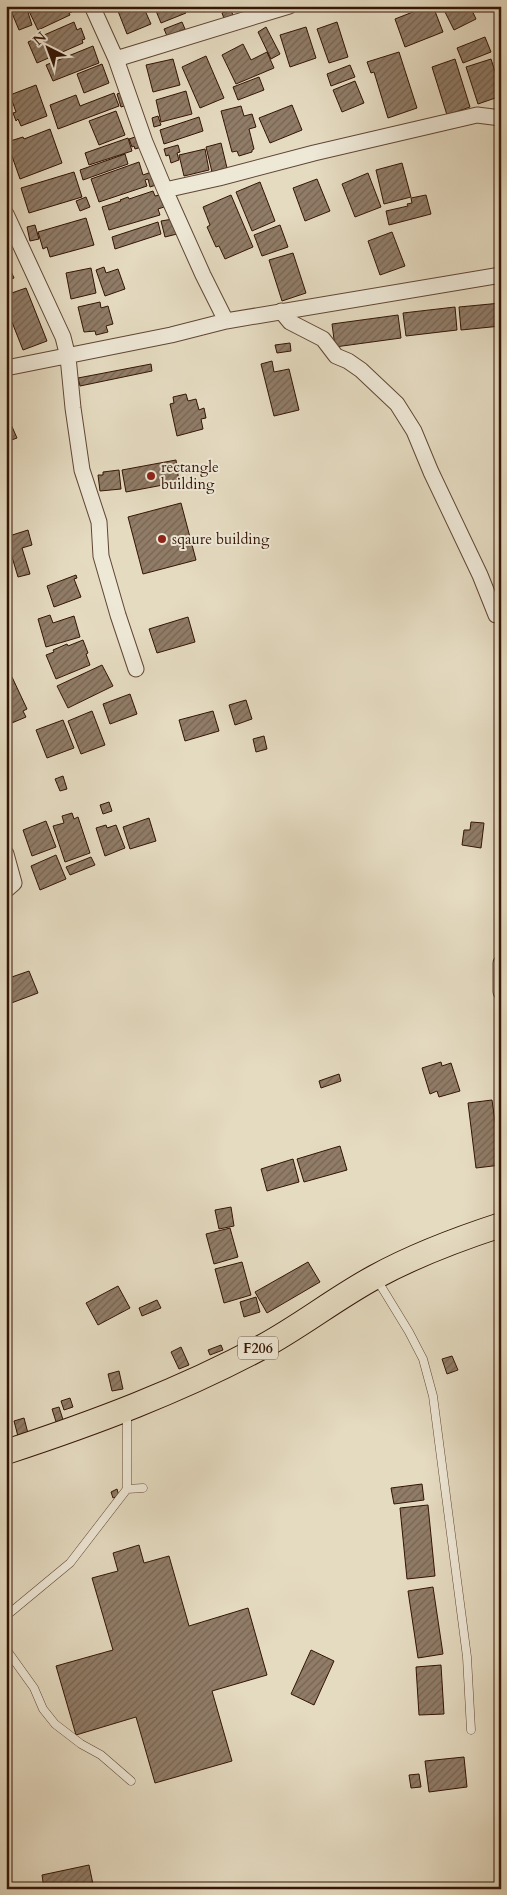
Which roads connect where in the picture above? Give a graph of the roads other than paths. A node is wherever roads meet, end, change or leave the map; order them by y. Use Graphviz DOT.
graph roads {
  1 [pos="92,6"];
  2 [pos="290,6"];
  3 [pos="116,58"];
  4 [pos="501,118"];
  5 [pos="165,190"];
  6 [pos="6,214"];
  7 [pos="501,275"];
  8 [pos="281,312"];
  9 [pos="226,321"];
  10 [pos="68,357"];
  11 [pos="6,368"];
  12 [pos="501,616"];
  13 [pos="136,669"];
  14 [pos="6,854"];
  15 [pos="6,890"];
  16 [pos="501,963"];
  17 [pos="501,992"];
  18 [pos="501,1225"];
  19 [pos="375,1277"];
  20 [pos="127,1410"];
  21 [pos="6,1452"];
  22 [pos="127,1488"];
  23 [pos="143,1488"];
  24 [pos="6,1616"];
  25 [pos="6,1649"];
  26 [pos="471,1730"];
  27 [pos="130,1781"];
  1 -- 3 [label="street"];
  2 -- 3 [label="street"];
  3 -- 5 [label="street"];
  4 -- 5 [label="street"];
  5 -- 9 [label="street"];
  6 -- 10 [label="street"];
  7 -- 8 [label="street"];
  8 -- 9 [label="street"];
  8 -- 12 [label="street"];
  9 -- 10 [label="street"];
  10 -- 11 [label="street"];
  10 -- 13 [label="street"];
  14 -- 15 [label="street"];
  16 -- 17 [label="street"];
  18 -- 19 [label="main road, F206"];
  19 -- 20 [label="main road, F206"];
  19 -- 26 [label="lane"];
  20 -- 21 [label="main road, F206"];
  20 -- 22 [label="lane"];
  22 -- 23 [label="lane"];
  22 -- 24 [label="lane"];
  25 -- 27 [label="lane"];
}
